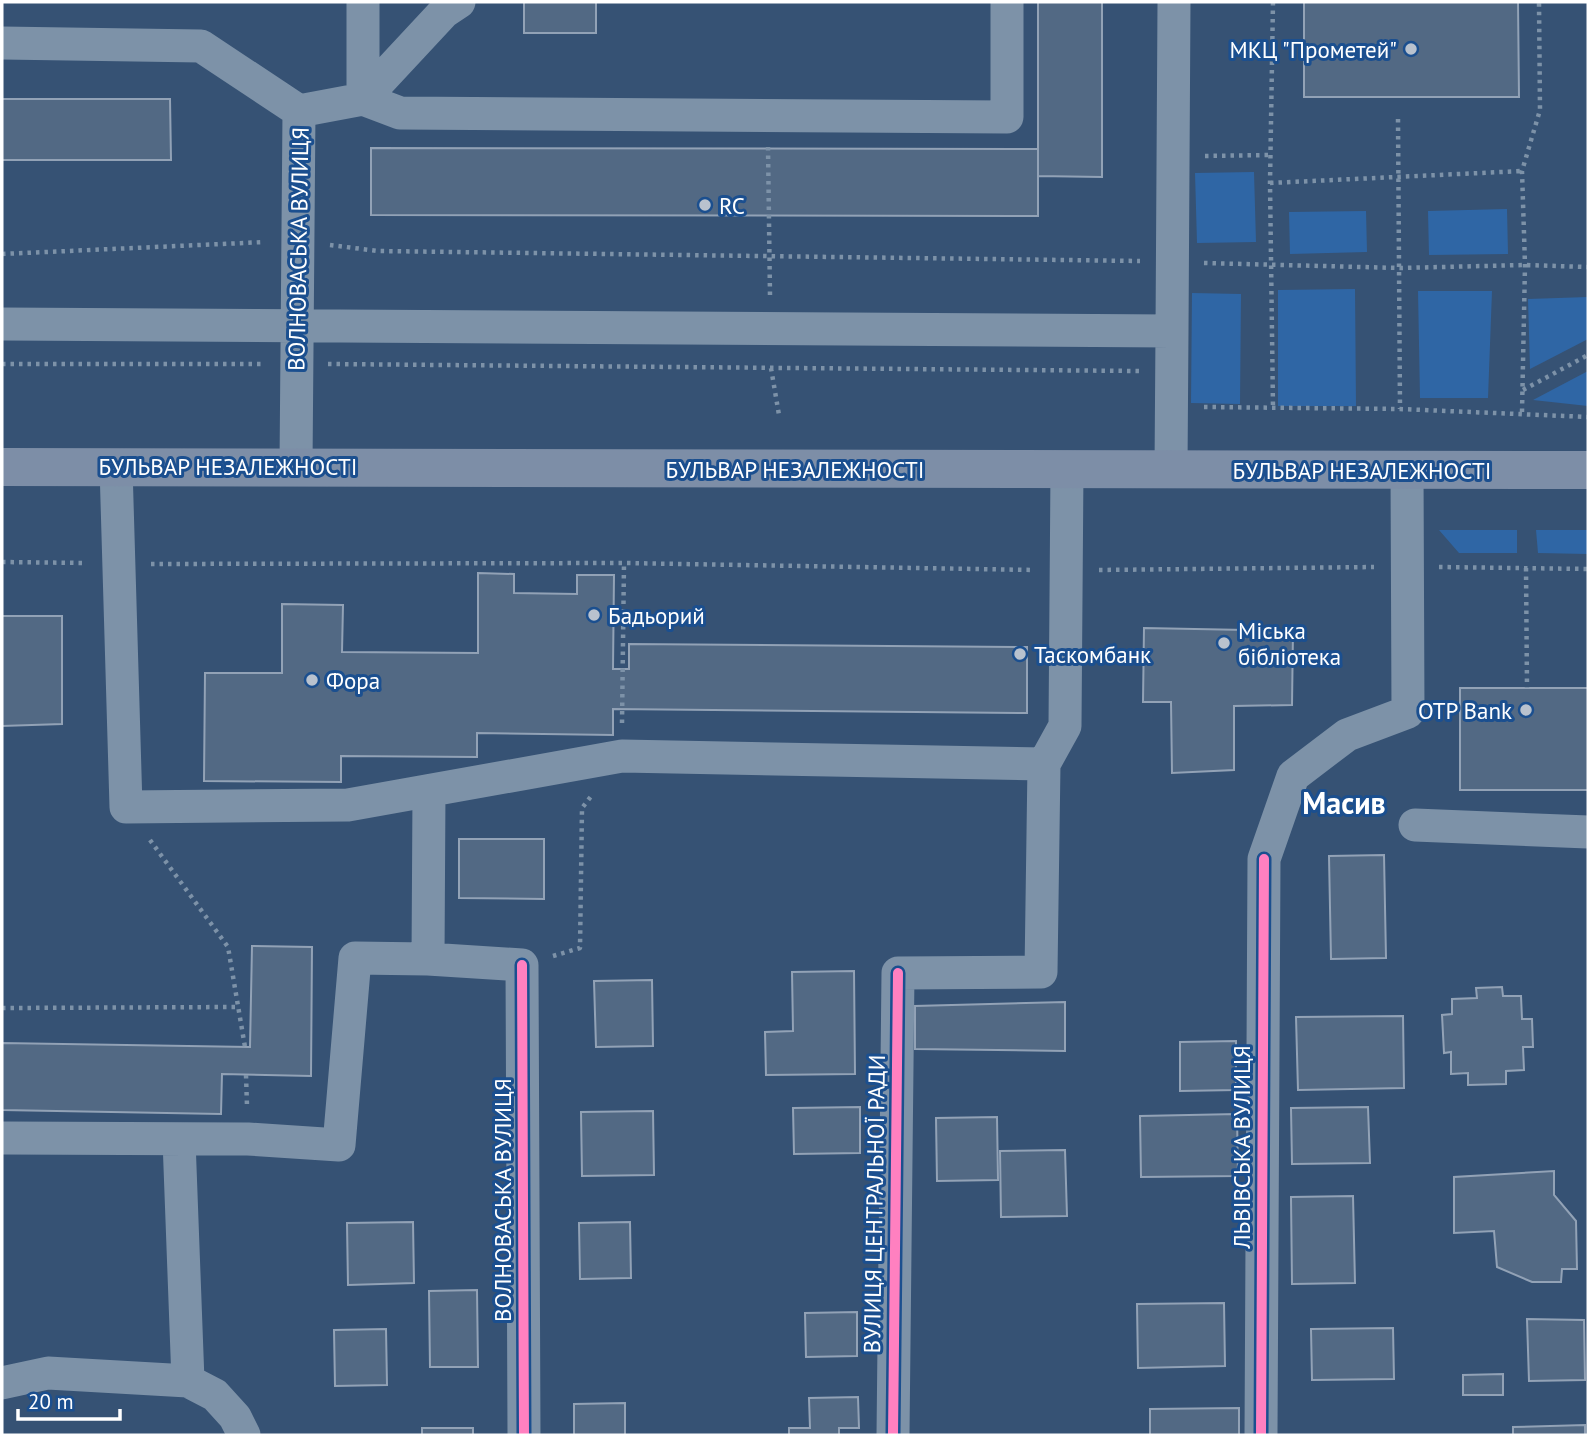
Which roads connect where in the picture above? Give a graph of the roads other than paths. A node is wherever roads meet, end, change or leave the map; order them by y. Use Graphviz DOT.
graph roads {
  1 [pos="363,2"];
  2 [pos="458,2"];
  3 [pos="1007,2"];
  4 [pos="1174,2"];
  5 [pos="2,43"];
  6 [pos="363,99"];
  7 [pos="299,111"];
  8 [pos="2,324"];
  9 [pos="296,326"];
  10 [pos="1172,331"];
  11 [pos="296,466"];
  12 [pos="2,467"];
  13 [pos="116,467"];
  14 [pos="1171,468"];
  15 [pos="1068,469"];
  16 [pos="1407,469"];
  17 [pos="1588,470"];
  18 [pos="1044,764"];
  19 [pos="429,791"];
  20 [pos="1415,825"];
  21 [pos="1588,832"];
  22 [pos="428,959"];
  23 [pos="2,1138"];
  24 [pos="179,1140"];
  25 [pos="188,1381"];
  26 [pos="2,1383"];
  27 [pos="244,1435"];
  28 [pos="524,1435"];
  29 [pos="893,1435"];
  30 [pos="1261,1435"];
  1 -- 6 [label="street"];
  2 -- 6 [label="street"];
  3 -- 6 [label="street"];
  4 -- 10 [label="street"];
  5 -- 7 [label="street"];
  6 -- 7 [label="street, ВОЛНОВАСЬКА ВУЛИЦЯ"];
  7 -- 9 [label="street, ВОЛНОВАСЬКА ВУЛИЦЯ"];
  8 -- 9 [label="street"];
  9 -- 10 [label="street"];
  9 -- 11 [label="street, ВОЛНОВАСЬКА ВУЛИЦЯ"];
  10 -- 14 [label="street"];
  11 -- 13 [label="main road, БУЛЬВАР НЕЗАЛЕЖНОСТІ"];
  11 -- 15 [label="main road, БУЛЬВАР НЕЗАЛЕЖНОСТІ"];
  12 -- 13 [label="main road, БУЛЬВАР НЕЗАЛЕЖНОСТІ"];
  13 -- 19 [label="street"];
  14 -- 15 [label="main road, БУЛЬВАР НЕЗАЛЕЖНОСТІ"];
  14 -- 16 [label="main road, БУЛЬВАР НЕЗАЛЕЖНОСТІ"];
  15 -- 18 [label="street"];
  16 -- 17 [label="main road, БУЛЬВАР НЕЗАЛЕЖНОСТІ"];
  16 -- 30 [label="street, ЛЬВІВСЬКА ВУЛИЦЯ"];
  18 -- 19 [label="street"];
  18 -- 29 [label="street, ВУЛИЦЯ ЦЕНТРАЛЬНОЇ РАДИ"];
  19 -- 22 [label="street"];
  20 -- 21 [label="street"];
  22 -- 24 [label="street"];
  22 -- 28 [label="street, ВОЛНОВАСЬКА ВУЛИЦЯ"];
  23 -- 24 [label="street"];
  24 -- 25 [label="street"];
  25 -- 26 [label="street"];
  25 -- 27 [label="street"];
}
